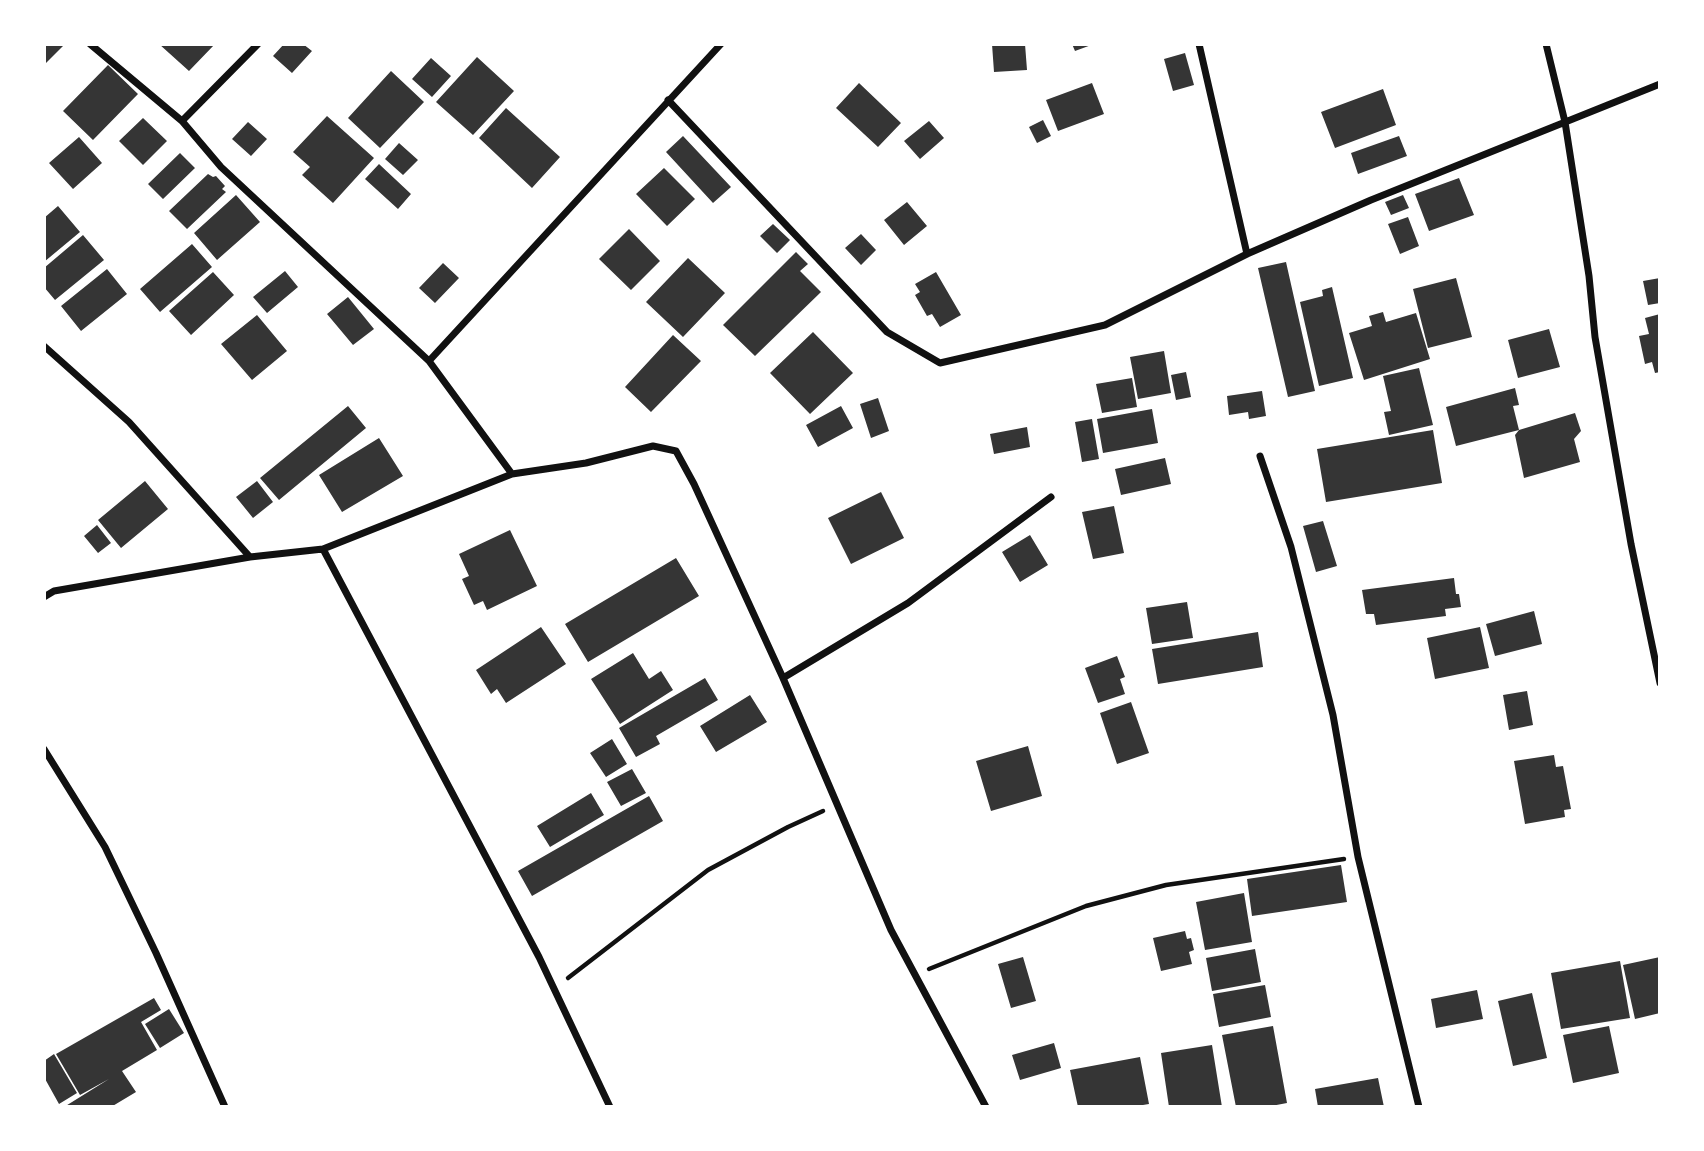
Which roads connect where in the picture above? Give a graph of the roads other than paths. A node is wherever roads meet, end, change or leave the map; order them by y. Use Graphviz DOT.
graph roads {
  1 [pos="90,44"];
  2 [pos="258,44"];
  3 [pos="721,44"];
  4 [pos="1199,44"];
  5 [pos="1546,44"];
  6 [pos="1660,84"];
  7 [pos="668,100"];
  8 [pos="182,121"];
  9 [pos="1565,122"];
  10 [pos="1247,254"];
  11 [pos="44,346"];
  12 [pos="429,361"];
  13 [pos="1260,456"];
  14 [pos="512,474"];
  15 [pos="1051,497"];
  16 [pos="323,549"];
  17 [pos="250,557"];
  18 [pos="44,597"];
  19 [pos="783,678"];
  20 [pos="1660,683"];
  21 [pos="44,749"];
  22 [pos="225,1107"];
  23 [pos="610,1107"];
  24 [pos="986,1107"];
  25 [pos="1419,1107"];
  1 -- 8 [label="street"];
  2 -- 8 [label="street"];
  3 -- 7 [label="street"];
  4 -- 10 [label="street"];
  5 -- 9 [label="street"];
  6 -- 9 [label="street"];
  7 -- 10 [label="street"];
  7 -- 12 [label="street"];
  8 -- 12 [label="street"];
  9 -- 10 [label="street"];
  9 -- 20 [label="street"];
  11 -- 17 [label="street"];
  12 -- 14 [label="street"];
  13 -- 25 [label="street"];
  14 -- 16 [label="street"];
  14 -- 19 [label="street"];
  15 -- 19 [label="street"];
  16 -- 17 [label="street"];
  16 -- 23 [label="street"];
  17 -- 18 [label="street"];
  19 -- 24 [label="street"];
  21 -- 22 [label="street"];
}
